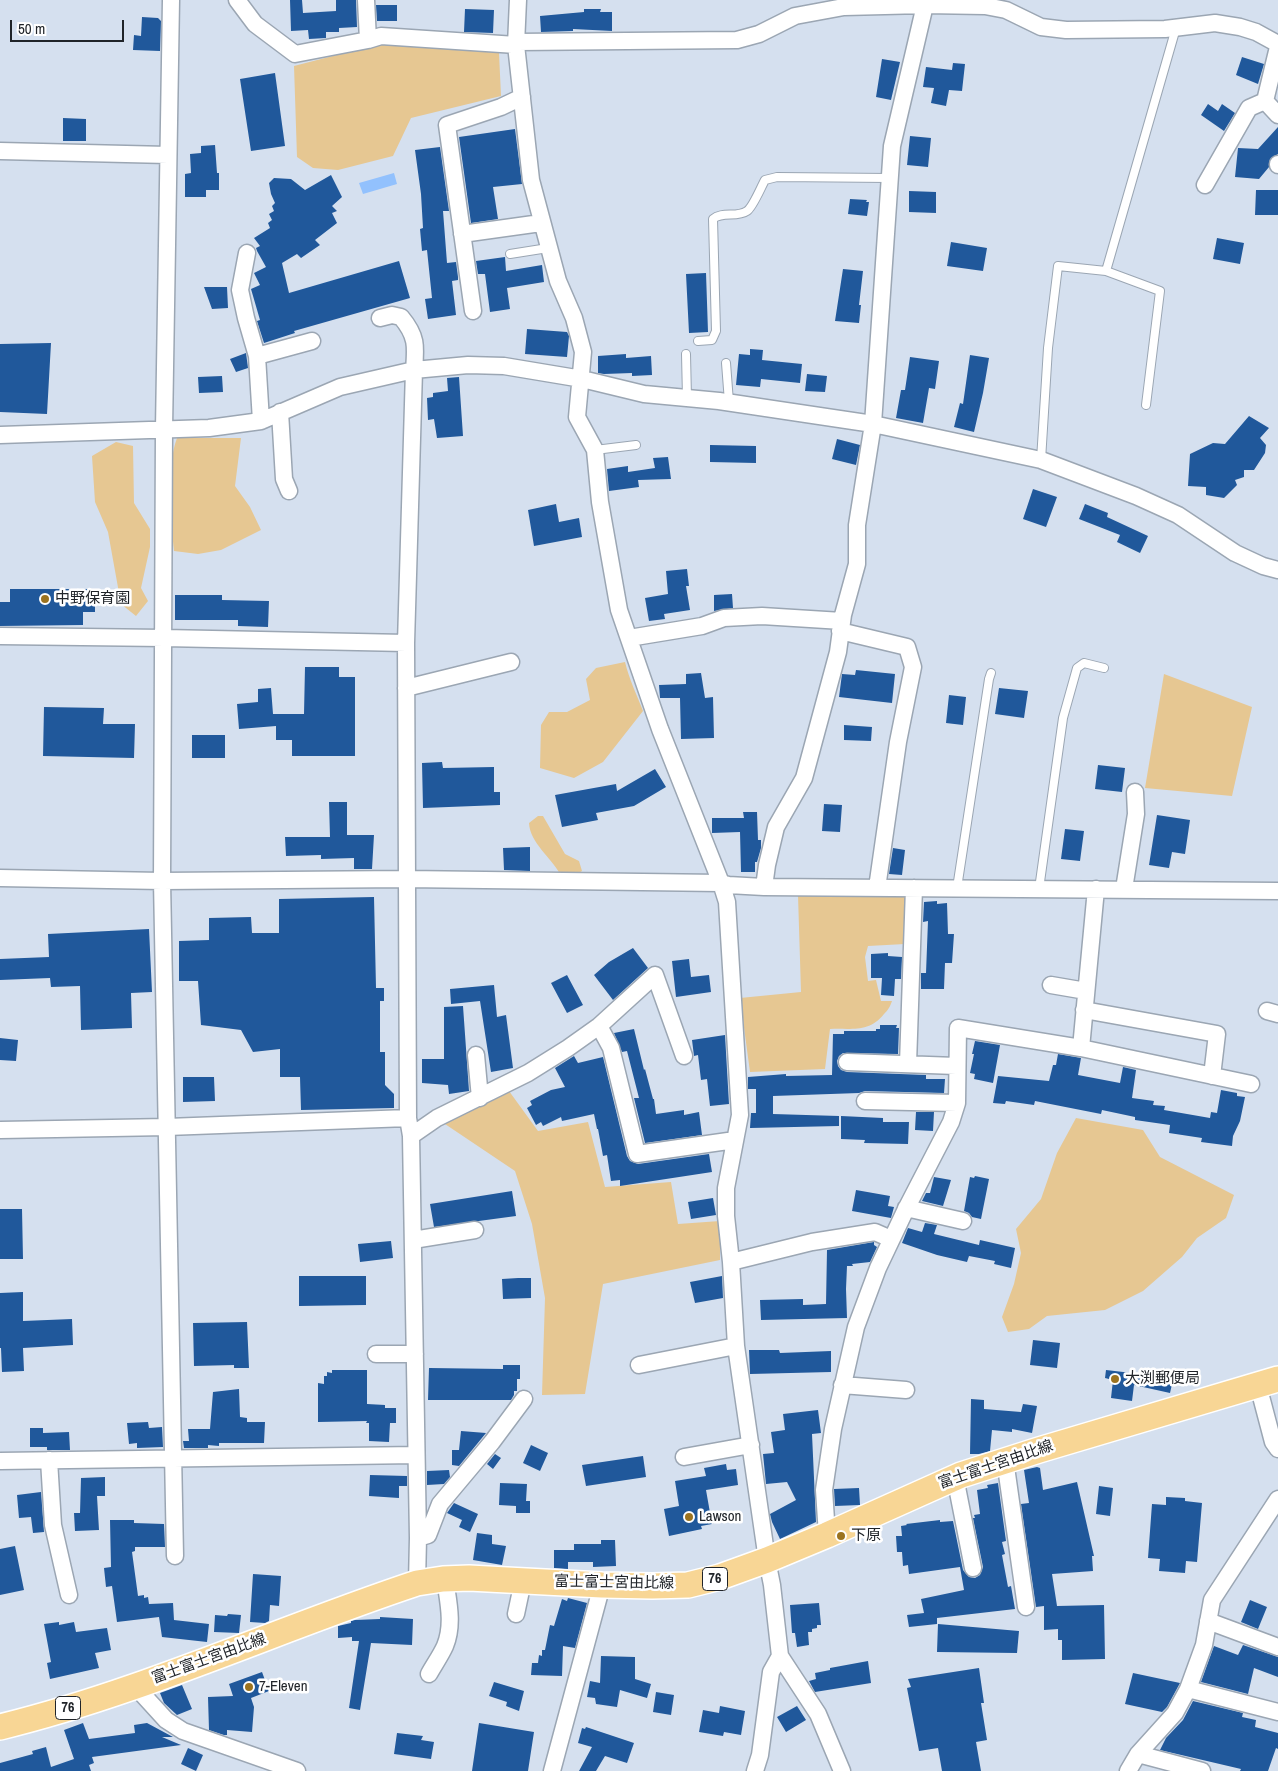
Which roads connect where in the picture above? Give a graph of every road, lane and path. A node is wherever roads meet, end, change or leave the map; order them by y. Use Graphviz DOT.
graph roads {
  1 [pos="171,0"];
  2 [pos="237,0"];
  3 [pos="366,0"];
  4 [pos="518,0"];
  5 [pos="924,4"];
  6 [pos="1176,28"];
  7 [pos="368,40"];
  8 [pos="516,44"];
  9 [pos="1278,45"];
  10 [pos="522,97"];
  11 [pos="1265,101"];
  12 [pos="1278,115"];
  13 [pos="0,151"];
  14 [pos="168,155"];
  15 [pos="890,178"];
  16 [pos="1205,185"];
  17 [pos="541,223"];
  18 [pos="462,234"];
  19 [pos="548,248"];
  20 [pos="248,253"];
  21 [pos="510,254"];
  22 [pos="1106,272"];
  23 [pos="473,311"];
  24 [pos="380,318"];
  25 [pos="312,341"];
  26 [pos="698,341"];
  27 [pos="686,354"];
  28 [pos="257,356"];
  29 [pos="726,363"];
  30 [pos="414,370"];
  31 [pos="582,379"];
  32 [pos="687,398"];
  33 [pos="728,402"];
  34 [pos="1146,406"];
  35 [pos="280,412"];
  36 [pos="261,421"];
  37 [pos="872,424"];
  38 [pos="164,429"];
  39 [pos="0,435"];
  40 [pos="636,445"];
  41 [pos="595,450"];
  42 [pos="1041,460"];
  43 [pos="289,491"];
  44 [pos="1278,570"];
  45 [pos="841,626"];
  46 [pos="0,636"];
  47 [pos="164,638"];
  48 [pos="629,638"];
  49 [pos="406,643"];
  50 [pos="510,662"];
  51 [pos="1104,668"];
  52 [pos="991,673"];
  53 [pos="406,688"];
  54 [pos="1135,792"];
  55 [pos="0,878"];
  56 [pos="406,879"];
  57 [pos="162,881"];
  58 [pos="721,883"];
  59 [pos="764,887"];
  60 [pos="877,888"];
  61 [pos="914,888"];
  62 [pos="957,888"];
  63 [pos="1039,889"];
  64 [pos="1096,889"];
  65 [pos="1124,889"];
  66 [pos="1278,891"];
  67 [pos="1051,985"];
  68 [pos="1086,991"];
  69 [pos="1084,1010"];
  70 [pos="599,1026"];
  71 [pos="1081,1048"];
  72 [pos="476,1055"];
  73 [pos="684,1056"];
  74 [pos="847,1062"];
  75 [pos="908,1064"];
  76 [pos="956,1066"];
  77 [pos="1212,1076"];
  78 [pos="1251,1084"];
  79 [pos="480,1098"];
  80 [pos="865,1100"];
  81 [pos="956,1103"];
  82 [pos="408,1118"];
  83 [pos="167,1127"];
  84 [pos="0,1130"];
  85 [pos="411,1136"];
  86 [pos="736,1140"];
  87 [pos="906,1208"];
  88 [pos="963,1221"];
  89 [pos="475,1230"];
  90 [pos="413,1240"];
  91 [pos="891,1240"];
  92 [pos="731,1262"];
  93 [pos="736,1346"];
  94 [pos="376,1354"];
  95 [pos="415,1354"];
  96 [pos="639,1365"];
  97 [pos="1268,1382"];
  98 [pos="842,1385"];
  99 [pos="906,1390"];
  100 [pos="524,1399"];
  101 [pos="751,1445"];
  102 [pos="1278,1449"];
  103 [pos="416,1455"];
  104 [pos="684,1457"];
  105 [pos="172,1459"];
  106 [pos="49,1460"];
  107 [pos="1005,1460"];
  108 [pos="0,1461"];
  109 [pos="956,1477"];
  110 [pos="1278,1498"];
  111 [pos="827,1535"];
  112 [pos="418,1538"];
  113 [pos="175,1556"];
  114 [pos="767,1560"];
  115 [pos="973,1568"];
  116 [pos="445,1579"];
  117 [pos="523,1581"];
  118 [pos="417,1583"];
  119 [pos="602,1585"];
  120 [pos="69,1595"];
  121 [pos="1026,1607"];
  122 [pos="516,1614"];
  123 [pos="1208,1621"];
  124 [pos="1278,1647"];
  125 [pos="780,1656"];
  126 [pos="429,1674"];
  127 [pos="135,1686"];
  128 [pos="1188,1689"];
  129 [pos="1278,1712"];
  130 [pos="0,1728"];
  131 [pos="1138,1754"];
  132 [pos="297,1771"];
  133 [pos="552,1771"];
  134 [pos="755,1771"];
  135 [pos="842,1771"];
  136 [pos="1128,1771"];
  137 [pos="1202,1771"];
  1 -- 14 [label="street"];
  2 -- 7 [label="street"];
  3 -- 7 [label="street"];
  4 -- 8 [label="street"];
  5 -- 6 [label="street"];
  5 -- 8 [label="street"];
  5 -- 15 [label="street"];
  6 -- 9 [label="street"];
  6 -- 22 [label="lane"];
  7 -- 8 [label="street"];
  8 -- 10 [label="street"];
  9 -- 11 [label="street"];
  10 -- 17 [label="street"];
  10 -- 18 [label="street"];
  11 -- 12 [label="street"];
  11 -- 16 [label="street"];
  13 -- 14 [label="street"];
  14 -- 38 [label="street"];
  15 -- 26 [label="lane"];
  15 -- 37 [label="street"];
  17 -- 18 [label="street"];
  17 -- 19 [label="street"];
  18 -- 23 [label="street"];
  19 -- 21 [label="lane"];
  19 -- 31 [label="street"];
  20 -- 28 [label="street"];
  22 -- 34 [label="lane"];
  22 -- 42 [label="lane"];
  24 -- 30 [label="street"];
  25 -- 28 [label="street"];
  27 -- 32 [label="lane"];
  28 -- 36 [label="street"];
  29 -- 33 [label="lane"];
  30 -- 31 [label="street"];
  30 -- 35 [label="street"];
  30 -- 49 [label="street"];
  31 -- 32 [label="street"];
  31 -- 41 [label="street"];
  32 -- 33 [label="street"];
  33 -- 37 [label="street"];
  35 -- 36 [label="street"];
  35 -- 43 [label="street"];
  36 -- 38 [label="street"];
  37 -- 42 [label="street"];
  37 -- 45 [label="street"];
  38 -- 39 [label="street"];
  38 -- 47 [label="street"];
  40 -- 41 [label="lane"];
  41 -- 48 [label="street"];
  42 -- 44 [label="street"];
  45 -- 48 [label="street"];
  45 -- 59 [label="street"];
  45 -- 60 [label="street"];
  46 -- 47 [label="street"];
  47 -- 49 [label="street"];
  47 -- 57 [label="street"];
  48 -- 58 [label="street"];
  49 -- 53 [label="street"];
  50 -- 53 [label="street"];
  51 -- 63 [label="lane"];
  52 -- 62 [label="lane"];
  53 -- 56 [label="street"];
  54 -- 65 [label="street"];
  55 -- 57 [label="street"];
  56 -- 57 [label="street"];
  56 -- 58 [label="street"];
  56 -- 82 [label="street"];
  57 -- 83 [label="street"];
  58 -- 59 [label="street"];
  58 -- 86 [label="street"];
  59 -- 60 [label="street"];
  60 -- 61 [label="street"];
  61 -- 62 [label="street"];
  61 -- 75 [label="street"];
  62 -- 63 [label="street"];
  63 -- 64 [label="street"];
  64 -- 65 [label="street"];
  64 -- 68 [label="street"];
  65 -- 66 [label="street"];
  67 -- 68 [label="street"];
  68 -- 69 [label="street"];
  69 -- 71 [label="street"];
  69 -- 77 [label="street"];
  70 -- 73 [label="street"];
  70 -- 79 [label="street"];
  70 -- 86 [label="street"];
  71 -- 76 [label="street"];
  71 -- 77 [label="street"];
  72 -- 79 [label="street"];
  74 -- 75 [label="street"];
  75 -- 76 [label="street"];
  76 -- 81 [label="street"];
  77 -- 78 [label="street"];
  79 -- 85 [label="street"];
  80 -- 81 [label="street"];
  81 -- 87 [label="street"];
  82 -- 83 [label="street"];
  82 -- 85 [label="street"];
  83 -- 84 [label="street"];
  83 -- 105 [label="street"];
  85 -- 90 [label="street"];
  86 -- 92 [label="street"];
  87 -- 88 [label="street"];
  87 -- 91 [label="street"];
  89 -- 90 [label="street"];
  90 -- 95 [label="street"];
  91 -- 92 [label="street"];
  91 -- 98 [label="street"];
  92 -- 93 [label="street"];
  93 -- 96 [label="street"];
  93 -- 101 [label="street"];
  94 -- 95 [label="street"];
  95 -- 103 [label="street"];
  97 -- 102 [label="street"];
  97 -- 107 [label="main road, 富士富士宮由比線 / 76"];
  98 -- 99 [label="street"];
  98 -- 111 [label="street"];
  100 -- 112 [label="street"];
  101 -- 104 [label="street"];
  101 -- 114 [label="street"];
  103 -- 105 [label="street"];
  103 -- 112 [label="street"];
  105 -- 106 [label="street"];
  105 -- 113 [label="street"];
  106 -- 108 [label="street"];
  106 -- 120 [label="street"];
  107 -- 109 [label="main road, 富士富士宮由比線 / 76"];
  107 -- 121 [label="street"];
  109 -- 111 [label="main road, 富士富士宮由比線 / 76"];
  109 -- 115 [label="street"];
  110 -- 123 [label="street"];
  111 -- 114 [label="main road, 富士富士宮由比線 / 76"];
  112 -- 118 [label="street"];
  114 -- 119 [label="main road, 富士富士宮由比線 / 76"];
  114 -- 125 [label="street"];
  116 -- 117 [label="main road, 富士富士宮由比線 / 76"];
  116 -- 118 [label="main road, 富士富士宮由比線 / 76"];
  116 -- 126 [label="street"];
  117 -- 119 [label="main road, 富士富士宮由比線 / 76"];
  117 -- 122 [label="street"];
  118 -- 127 [label="main road, 富士富士宮由比線 / 76"];
  119 -- 133 [label="street"];
  123 -- 124 [label="street"];
  123 -- 128 [label="street"];
  125 -- 134 [label="street"];
  125 -- 135 [label="street"];
  127 -- 130 [label="main road, 富士富士宮由比線 / 76"];
  127 -- 132 [label="street"];
  128 -- 129 [label="street"];
  128 -- 131 [label="street"];
  131 -- 136 [label="street"];
  131 -- 137 [label="street"];
}
